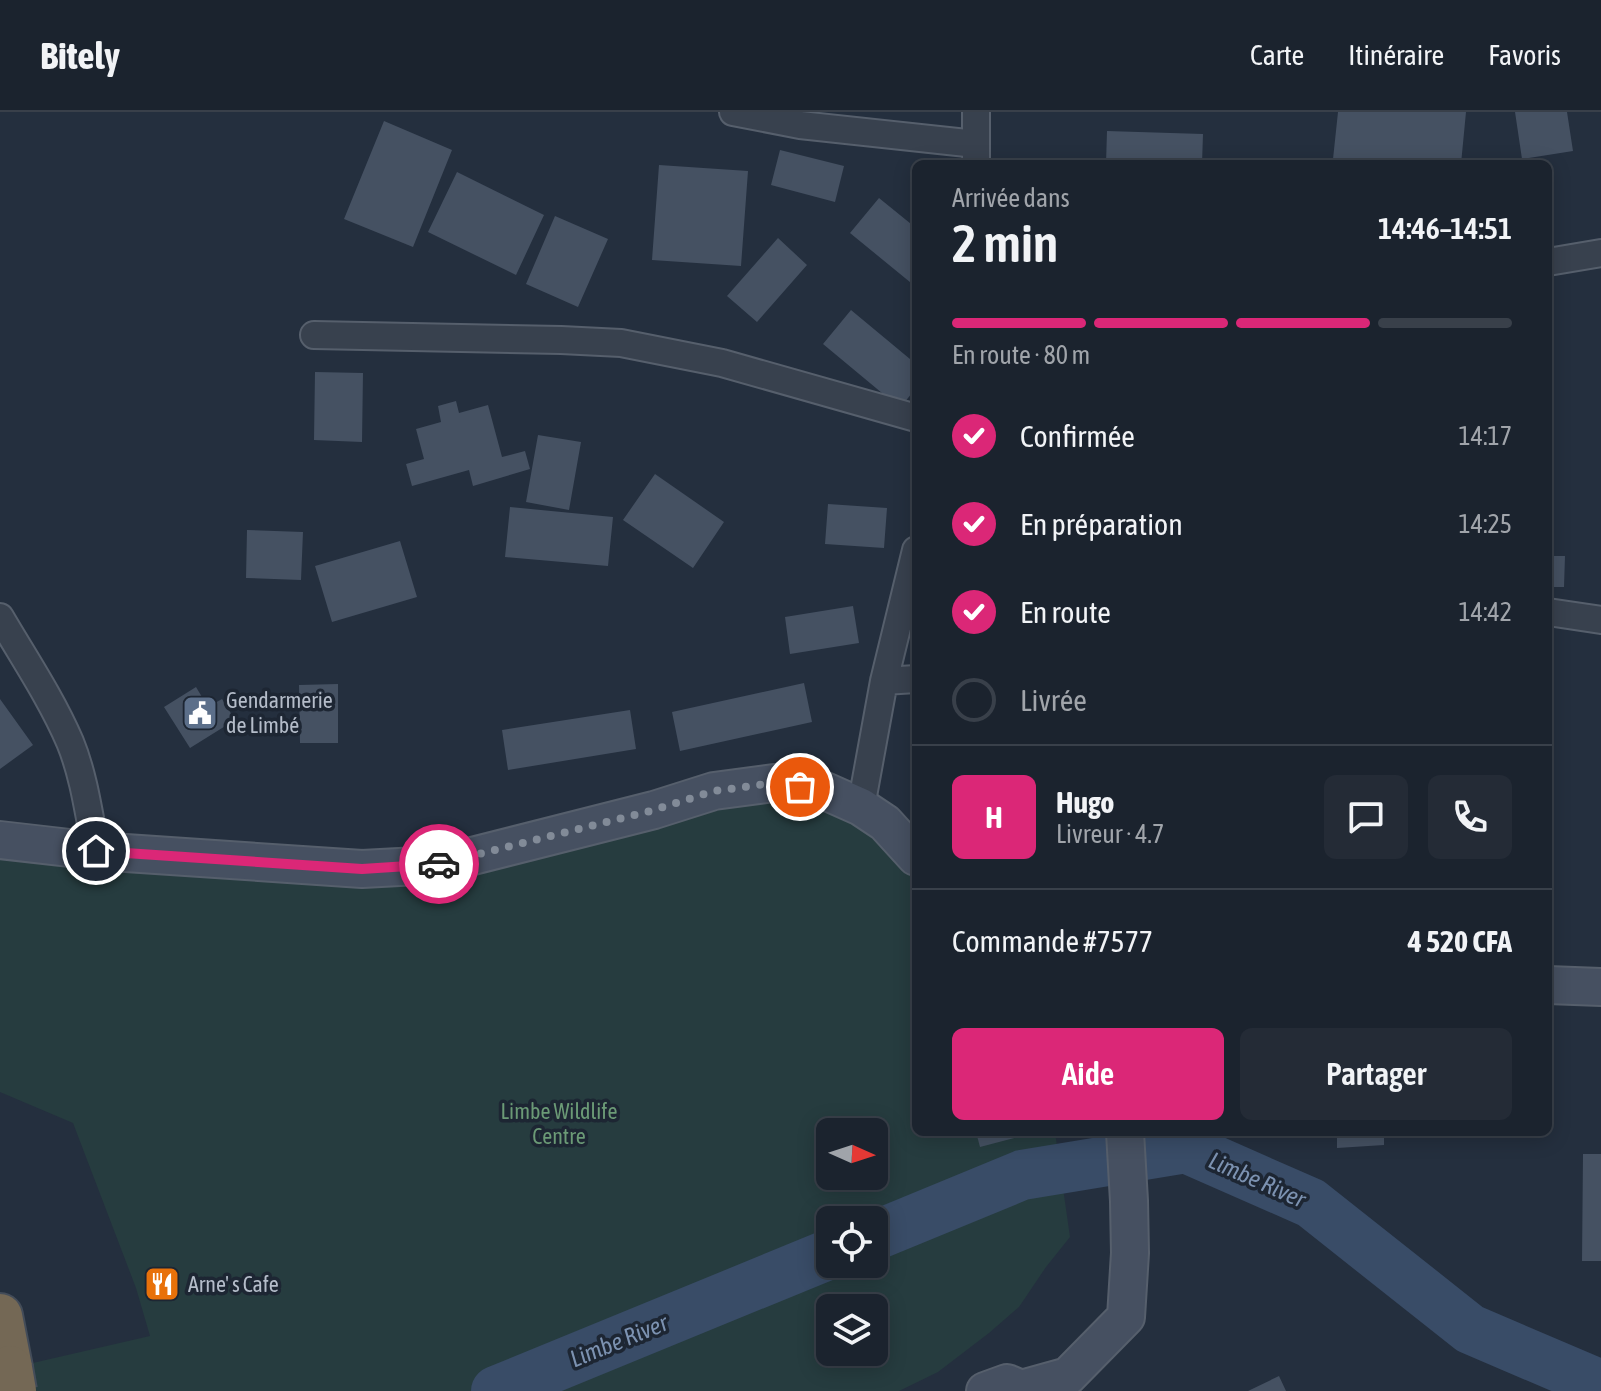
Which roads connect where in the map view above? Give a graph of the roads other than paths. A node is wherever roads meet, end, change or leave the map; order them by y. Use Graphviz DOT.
graph roads {
  1 [pos="733,112"];
  2 [pos="976,112"];
  3 [pos="976,154"];
  4 [pos="1601,253"];
  5 [pos="1552,261"];
  6 [pos="314,335"];
  7 [pos="912,417"];
  8 [pos="912,566"];
  9 [pos="1552,613"];
  10 [pos="0,617"];
  11 [pos="1601,620"];
  12 [pos="912,679"];
  13 [pos="884,681"];
  14 [pos="861,807"];
  15 [pos="0,840"];
  16 [pos="96,851"];
  17 [pos="912,853"];
  18 [pos="1552,985"];
  19 [pos="1601,987"];
  20 [pos="1125,1136"];
  21 [pos="0,1316"];
  22 [pos="12,1380"];
  23 [pos="1001,1388"];
  1 -- 3 [label="street"];
  2 -- 3 [label="street"];
  4 -- 5 [label="street"];
  6 -- 7 [label="street"];
  8 -- 13 [label="street"];
  9 -- 11 [label="street"];
  10 -- 16 [label="street"];
  12 -- 13 [label="street"];
  13 -- 14 [label="street"];
  14 -- 16 [label="street"];
  14 -- 17 [label="street"];
  15 -- 16 [label="street"];
  18 -- 19 [label="street"];
  20 -- 23 [label="street"];
  21 -- 22 [label="highway"];
}
